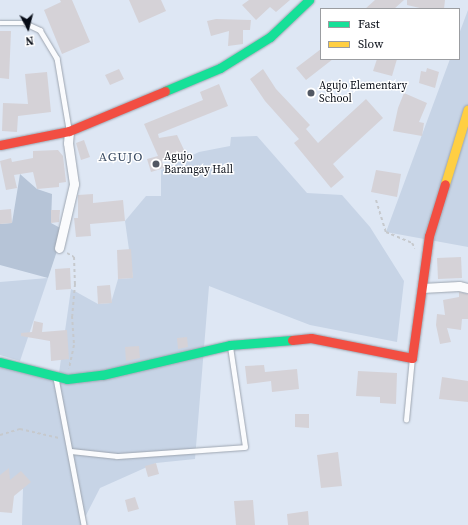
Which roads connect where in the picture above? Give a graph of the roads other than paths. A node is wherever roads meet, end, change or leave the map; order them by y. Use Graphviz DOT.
graph roads {
  1 [pos="309,0"];
  2 [pos="0,23"];
  3 [pos="468,109"];
  4 [pos="69,131"];
  5 [pos="0,145"];
  6 [pos="59,248"];
  7 [pos="422,288"];
  8 [pos="468,288"];
  9 [pos="230,345"];
  10 [pos="412,358"];
  11 [pos="0,362"];
  12 [pos="56,378"];
  13 [pos="406,420"];
  14 [pos="71,451"];
  15 [pos="84,525"];
  1 -- 4 [label="street"];
  2 -- 4 [label="lane"];
  3 -- 7 [label="street"];
  4 -- 5 [label="street"];
  4 -- 6 [label="street"];
  7 -- 8 [label="street"];
  7 -- 10 [label="street"];
  9 -- 10 [label="street"];
  9 -- 12 [label="street"];
  9 -- 14 [label="lane"];
  10 -- 13 [label="lane"];
  11 -- 12 [label="street"];
  12 -- 14 [label="lane"];
  14 -- 15 [label="lane"];
}
